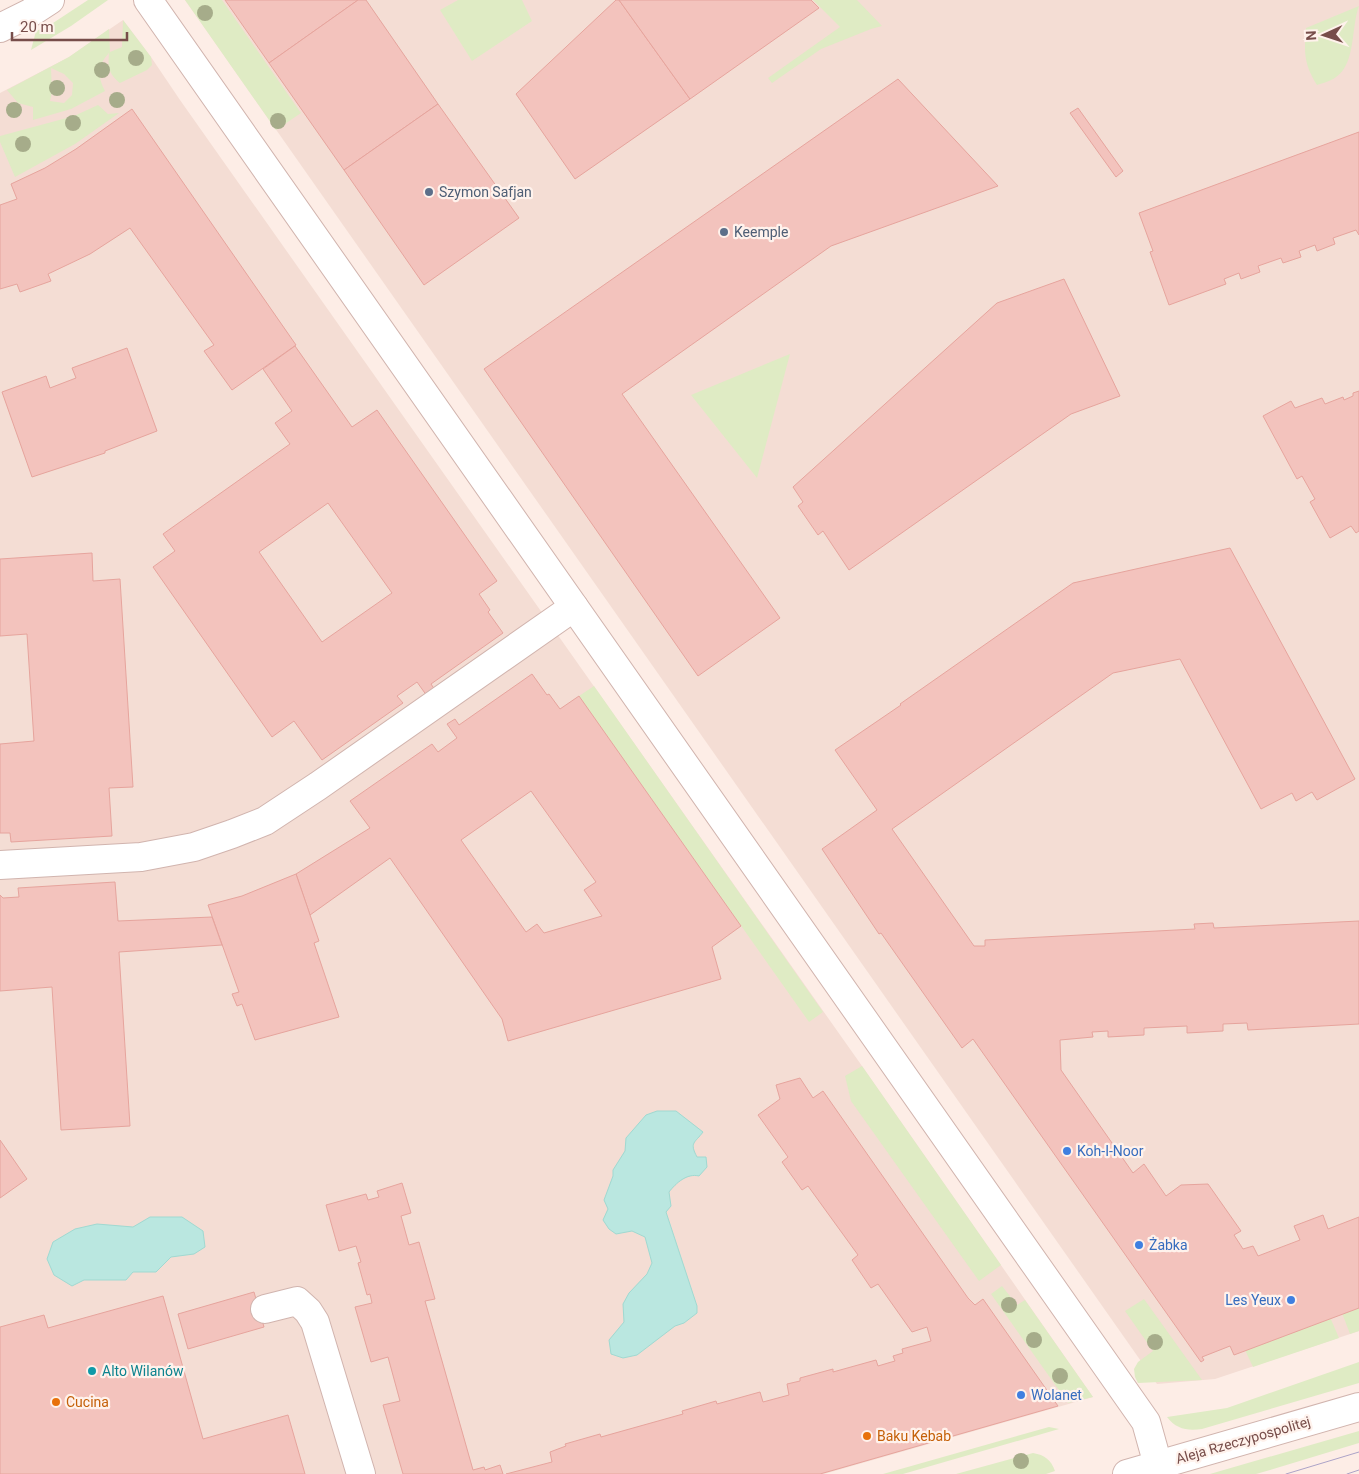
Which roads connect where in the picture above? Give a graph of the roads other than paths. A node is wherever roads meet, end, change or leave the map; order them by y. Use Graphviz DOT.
graph roads {
  1 [pos="50,0"];
  2 [pos="148,0"];
  3 [pos="0,28"];
  4 [pos="574,607"];
  5 [pos="0,865"];
  6 [pos="265,1309"];
  7 [pos="1359,1407"];
  8 [pos="1158,1465"];
  9 [pos="361,1474"];
  10 [pos="1127,1474"];
  1 -- 3 [label="street"];
  2 -- 4 [label="street"];
  4 -- 5 [label="street"];
  4 -- 8 [label="street"];
  6 -- 9 [label="street"];
  7 -- 8 [label="street, Aleja Rzeczypospolitej"];
  8 -- 10 [label="street, Aleja Rzeczypospolitej"];
}
